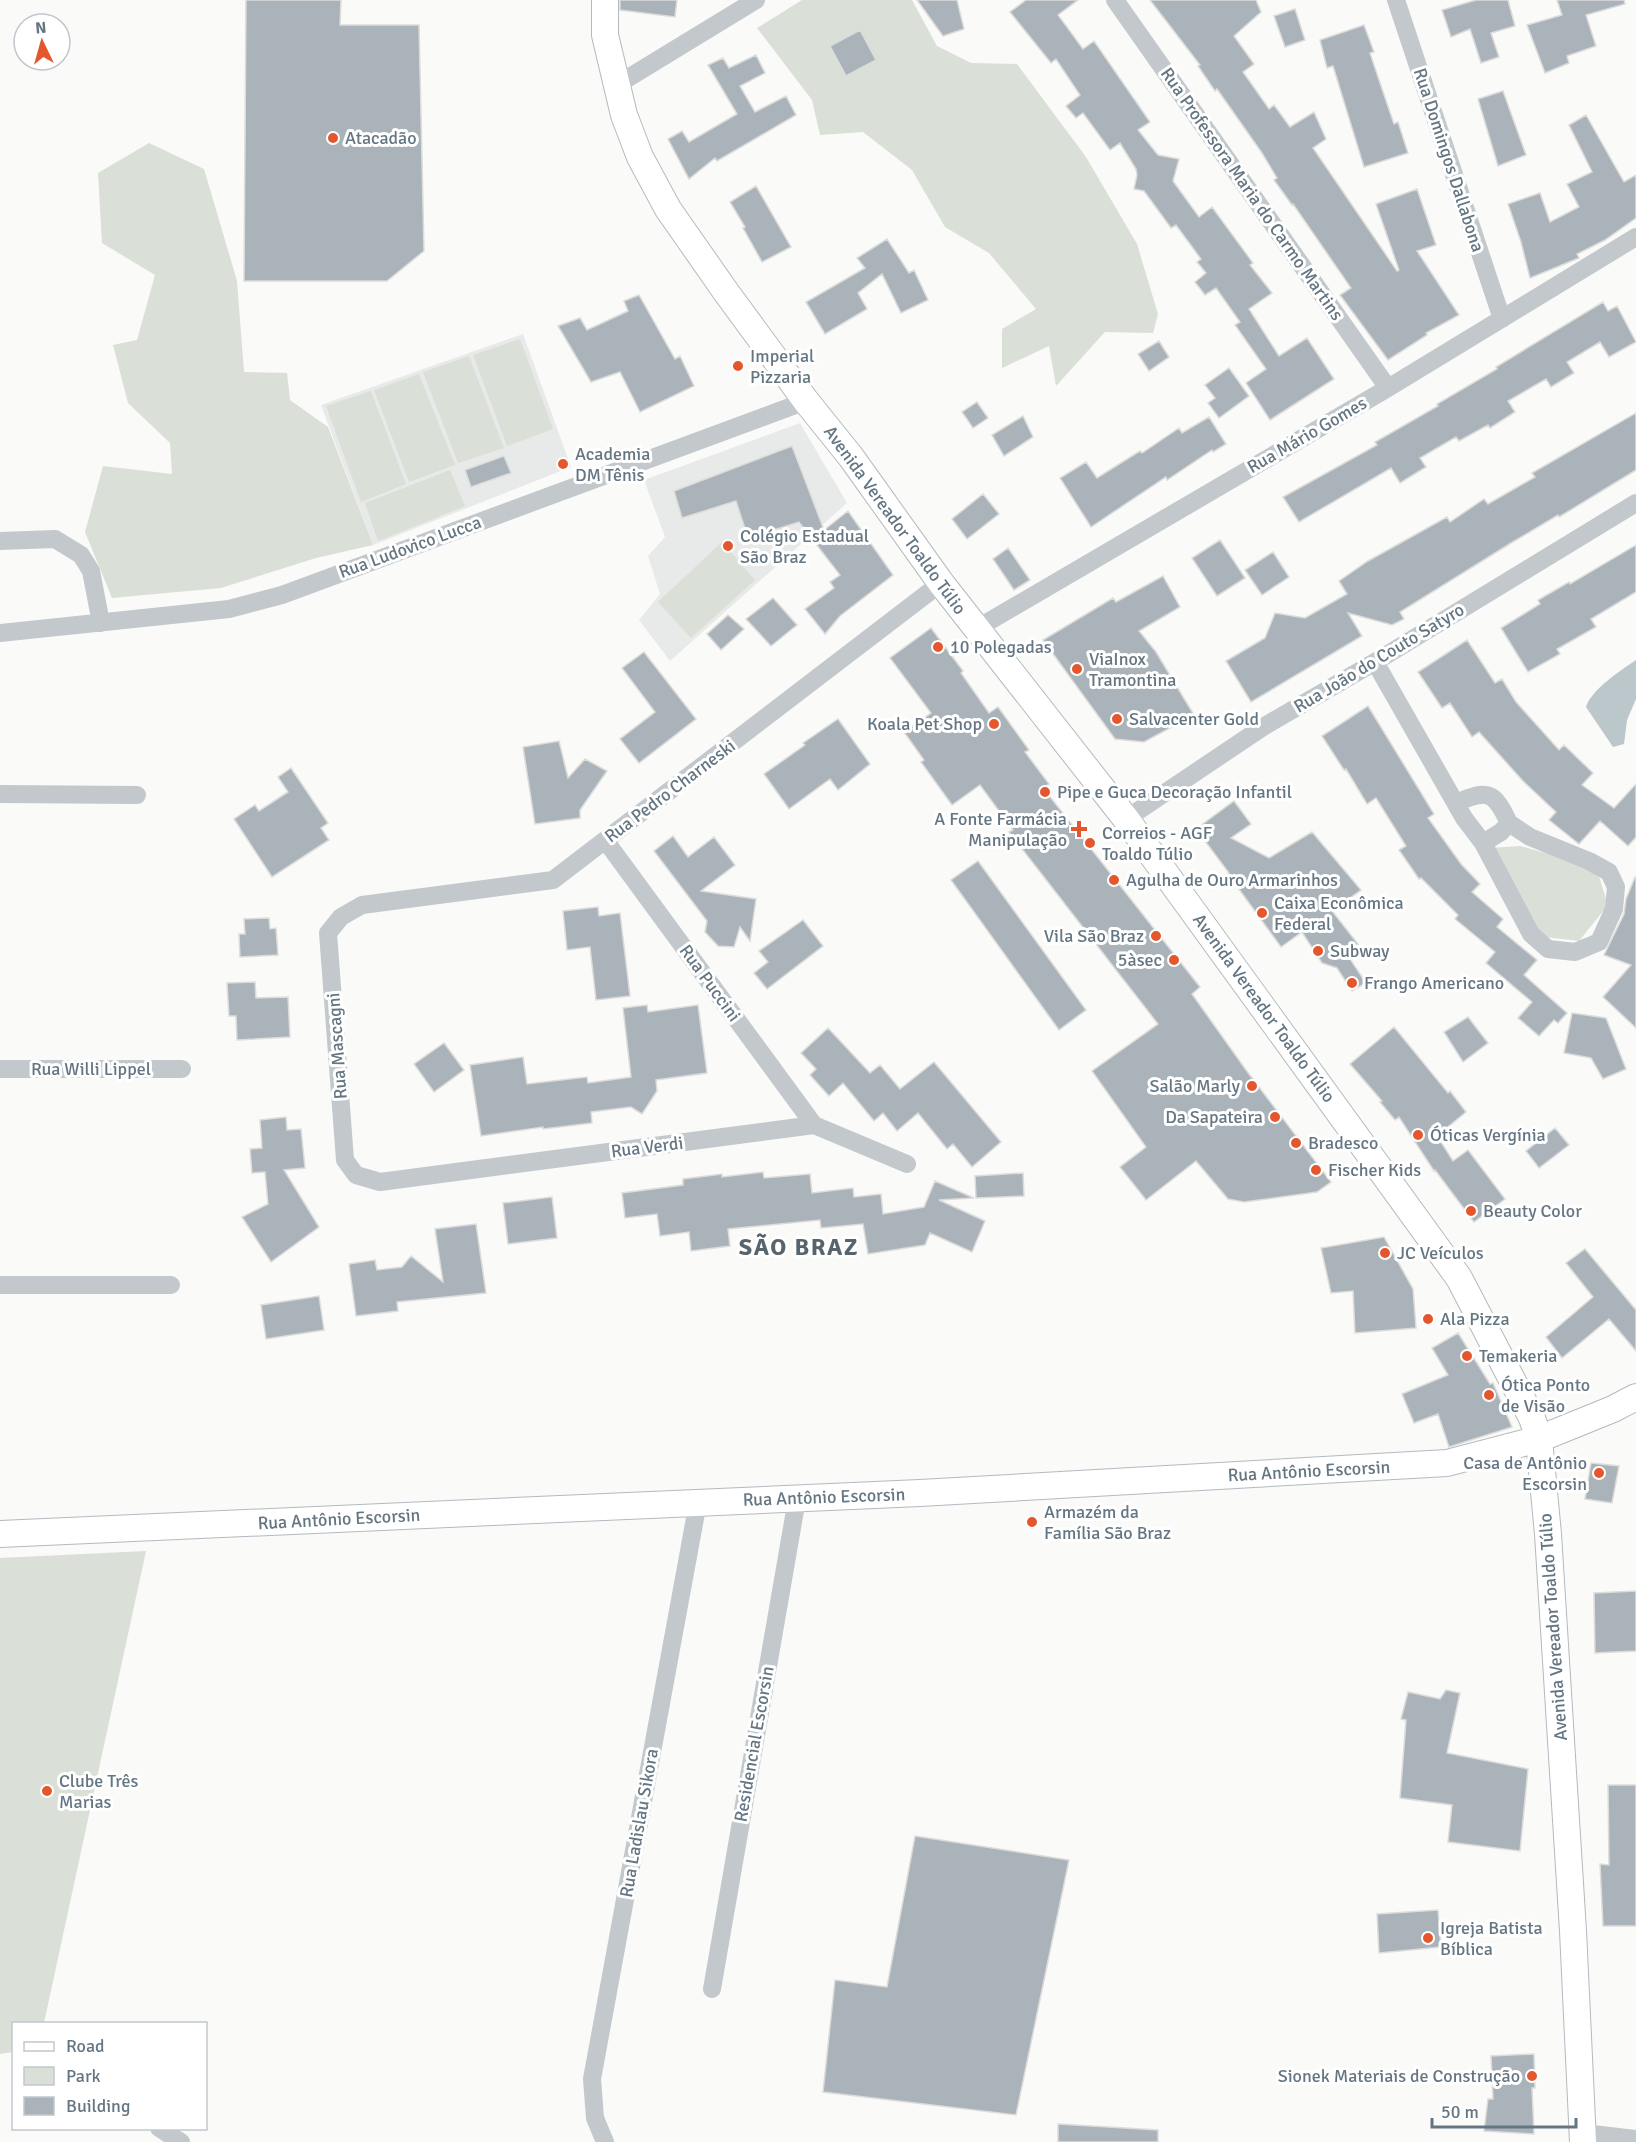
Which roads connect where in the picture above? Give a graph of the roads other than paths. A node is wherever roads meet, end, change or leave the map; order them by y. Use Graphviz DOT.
graph roads {
  1 [pos="605,0"];
  2 [pos="756,0"];
  3 [pos="1115,0"];
  4 [pos="1396,0"];
  5 [pos="615,86"];
  6 [pos="1636,237"];
  7 [pos="1502,319"];
  8 [pos="1388,388"];
  9 [pos="806,401"];
  10 [pos="1636,503"];
  11 [pos="0,541"];
  12 [pos="941,583"];
  13 [pos="101,623"];
  14 [pos="976,630"];
  15 [pos="0,633"];
  16 [pos="1376,662"];
  17 [pos="0,794"];
  18 [pos="137,795"];
  19 [pos="1456,803"];
  20 [pos="1126,819"];
  21 [pos="1509,823"];
  22 [pos="605,840"];
  23 [pos="1483,843"];
  24 [pos="362,905"];
  25 [pos="0,1069"];
  26 [pos="182,1069"];
  27 [pos="814,1125"];
  28 [pos="907,1164"];
  29 [pos="380,1182"];
  30 [pos="0,1285"];
  31 [pos="171,1285"];
  32 [pos="1636,1396"];
  33 [pos="1539,1439"];
  34 [pos="797,1499"];
  35 [pos="698,1502"];
  36 [pos="0,1534"];
  37 [pos="712,1989"];
  38 [pos="1583,2138"];
  39 [pos="1636,2139"];
  40 [pos="605,2142"];
  1 -- 5 [label="main road, Avenida Vereador Toaldo Túlio"];
  2 -- 5 [label="street"];
  3 -- 8 [label="street, Rua Professora Maria do Carmo Martins"];
  4 -- 7 [label="street, Rua Domingos Dallabona"];
  5 -- 9 [label="main road, Avenida Vereador Toaldo Túlio"];
  6 -- 7 [label="street, Rua Mário Gomes"];
  7 -- 8 [label="street, Rua Mário Gomes"];
  8 -- 14 [label="street, Rua Mário Gomes"];
  9 -- 12 [label="main road, Avenida Vereador Toaldo Túlio"];
  9 -- 13 [label="street, Rua Ludovico Lucca"];
  10 -- 16 [label="street, Rua João do Couto Satyro"];
  11 -- 13 [label="street"];
  12 -- 14 [label="main road, Avenida Vereador Toaldo Túlio"];
  12 -- 22 [label="street, Rua Pedro Charneski"];
  13 -- 15 [label="street, Rua Ludovico Lucca"];
  14 -- 20 [label="main road, Avenida Vereador Toaldo Túlio"];
  16 -- 19 [label="street"];
  16 -- 20 [label="street, Rua João do Couto Satyro"];
  17 -- 18 [label="street"];
  19 -- 21 [label="street"];
  19 -- 23 [label="street"];
  20 -- 33 [label="main road, Avenida Vereador Toaldo Túlio"];
  21 -- 23 [label="street"];
  21 -- 23 [label="street"];
  22 -- 24 [label="street, Rua Pedro Charneski"];
  22 -- 27 [label="street, Rua Puccini"];
  24 -- 29 [label="street, Rua Mascagni"];
  25 -- 26 [label="street, Rua Willi Lippel"];
  27 -- 28 [label="street"];
  27 -- 29 [label="street, Rua Verdi"];
  30 -- 31 [label="street"];
  32 -- 33 [label="main road, Rua Antônio Escorsin"];
  33 -- 34 [label="main road, Rua Antônio Escorsin"];
  33 -- 38 [label="main road, Avenida Vereador Toaldo Túlio"];
  34 -- 35 [label="main road, Rua Antônio Escorsin"];
  34 -- 37 [label="street, Residencial Escorsin"];
  35 -- 36 [label="main road, Rua Antônio Escorsin"];
  35 -- 40 [label="street, Rua Ladislau Sikora"];
  38 -- 39 [label="street"];
}
